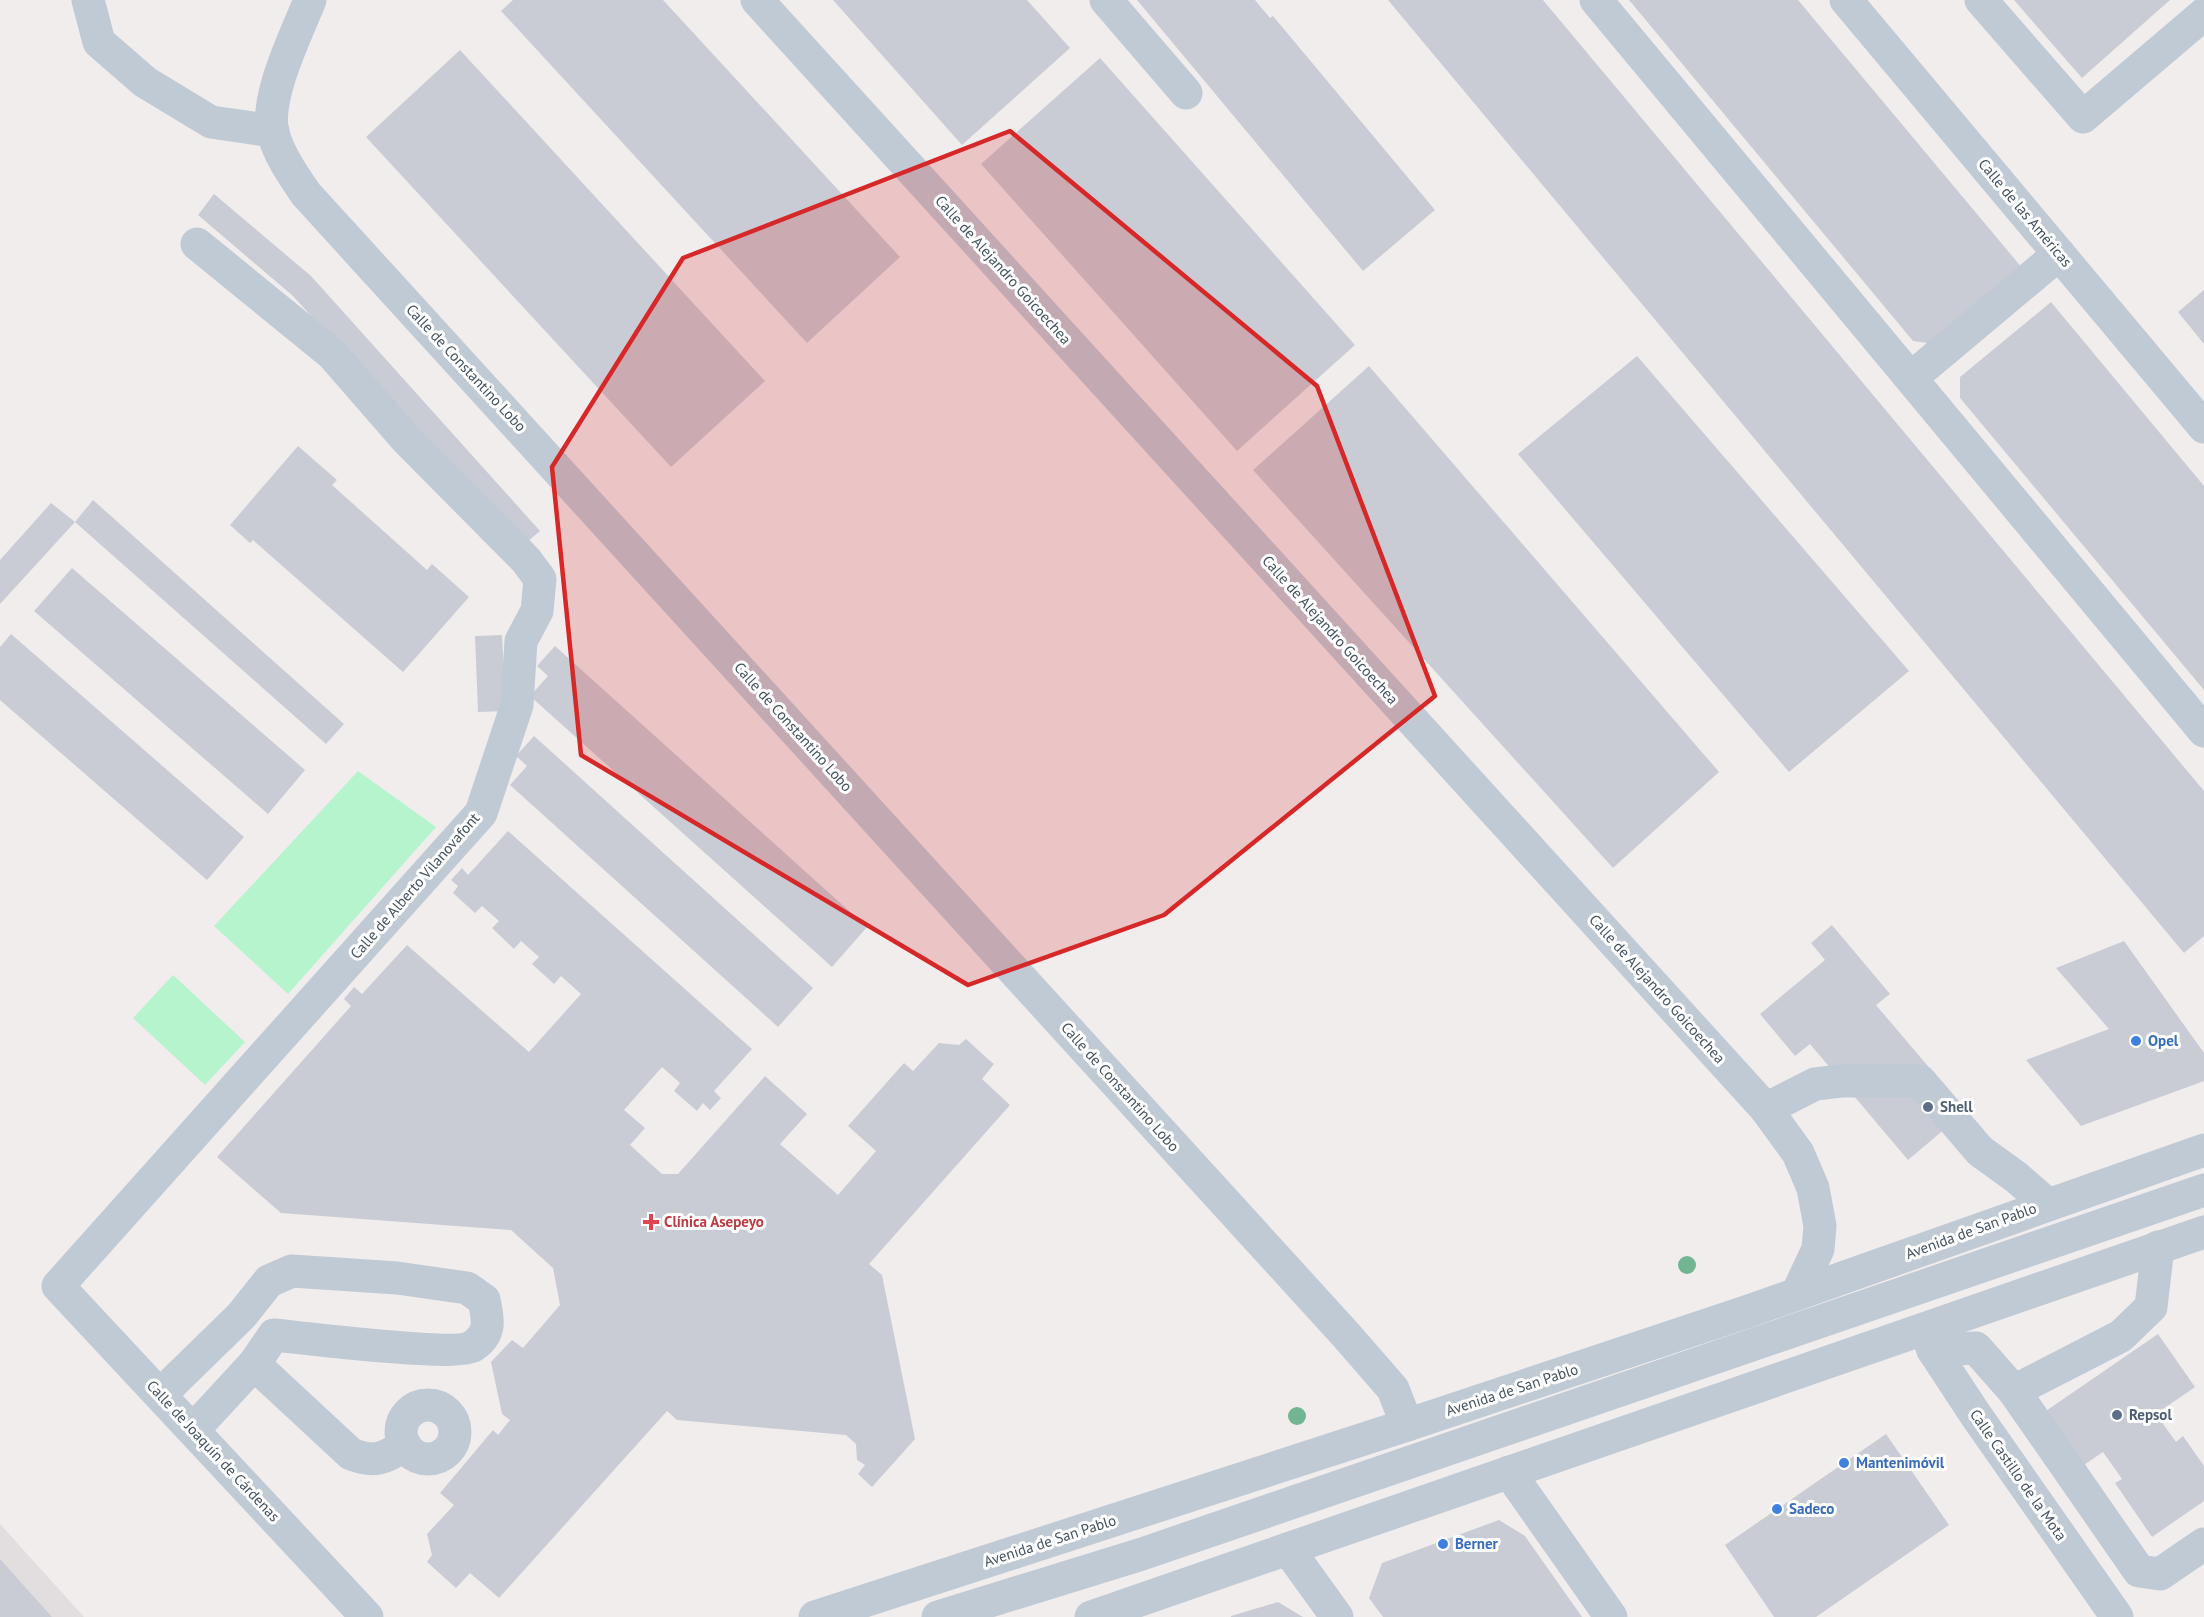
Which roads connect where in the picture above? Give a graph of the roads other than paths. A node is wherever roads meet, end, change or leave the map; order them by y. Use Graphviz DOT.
graph roads {
  1 [pos="88,0"];
  2 [pos="310,0"];
  3 [pos="758,0"];
  4 [pos="1106,0"];
  5 [pos="1596,0"];
  6 [pos="1846,0"];
  7 [pos="1981,0"];
  8 [pos="2204,14"];
  9 [pos="1186,93"];
  10 [pos="273,132"];
  11 [pos="196,244"];
  12 [pos="2060,254"];
  13 [pos="1911,378"];
  14 [pos="2204,426"];
  15 [pos="2204,731"];
  16 [pos="1766,1108"];
  17 [pos="2204,1150"];
  18 [pos="2204,1190"];
  19 [pos="2047,1204"];
  20 [pos="2204,1232"];
  21 [pos="2158,1247"];
  22 [pos="58,1286"];
  23 [pos="1797,1294"];
  24 [pos="1929,1340"];
  25 [pos="254,1364"];
  26 [pos="2014,1390"];
  27 [pos="161,1394"];
  28 [pos="1407,1425"];
  29 [pos="194,1429"];
  30 [pos="405,1445"];
  31 [pos="1509,1472"];
  32 [pos="2204,1544"];
  33 [pos="1288,1549"];
  34 [pos="367,1617"];
  35 [pos="814,1617"];
  36 [pos="938,1617"];
  37 [pos="1091,1617"];
  38 [pos="1337,1617"];
  39 [pos="1611,1617"];
  40 [pos="2117,1617"];
  1 -- 10 [label="street"];
  2 -- 10 [label="street, Calle de Constantino Lobo"];
  3 -- 16 [label="street, Calle de Alejandro Goicoechea"];
  4 -- 9 [label="street"];
  5 -- 13 [label="street"];
  6 -- 12 [label="street, Calle de las Américas"];
  7 -- 8 [label="street"];
  10 -- 28 [label="street, Calle de Constantino Lobo"];
  11 -- 22 [label="street, Calle de Alberto Vilanovafont"];
  12 -- 13 [label="street"];
  12 -- 14 [label="street, Calle de las Américas"];
  13 -- 15 [label="street"];
  16 -- 19 [label="street"];
  16 -- 23 [label="street, Calle de Alejandro Goicoechea"];
  17 -- 19 [label="street, Avenida de San Pablo"];
  18 -- 36 [label="street"];
  19 -- 23 [label="street, Avenida de San Pablo"];
  20 -- 21 [label="street"];
  21 -- 24 [label="street"];
  21 -- 26 [label="street"];
  22 -- 27 [label="street, Calle de Joaquín de Cárdenas"];
  23 -- 28 [label="street, Avenida de San Pablo"];
  24 -- 26 [label="street"];
  24 -- 31 [label="street"];
  24 -- 40 [label="street, Calle Castillo de la Mota"];
  25 -- 27 [label="street"];
  25 -- 29 [label="street"];
  25 -- 30 [label="street"];
  26 -- 32 [label="street"];
  27 -- 29 [label="street, Calle de Joaquín de Cárdenas"];
  28 -- 35 [label="street, Avenida de San Pablo"];
  29 -- 34 [label="street, Calle de Joaquín de Cárdenas"];
  31 -- 33 [label="street"];
  31 -- 39 [label="street"];
  33 -- 37 [label="street"];
  33 -- 38 [label="street"];
}
